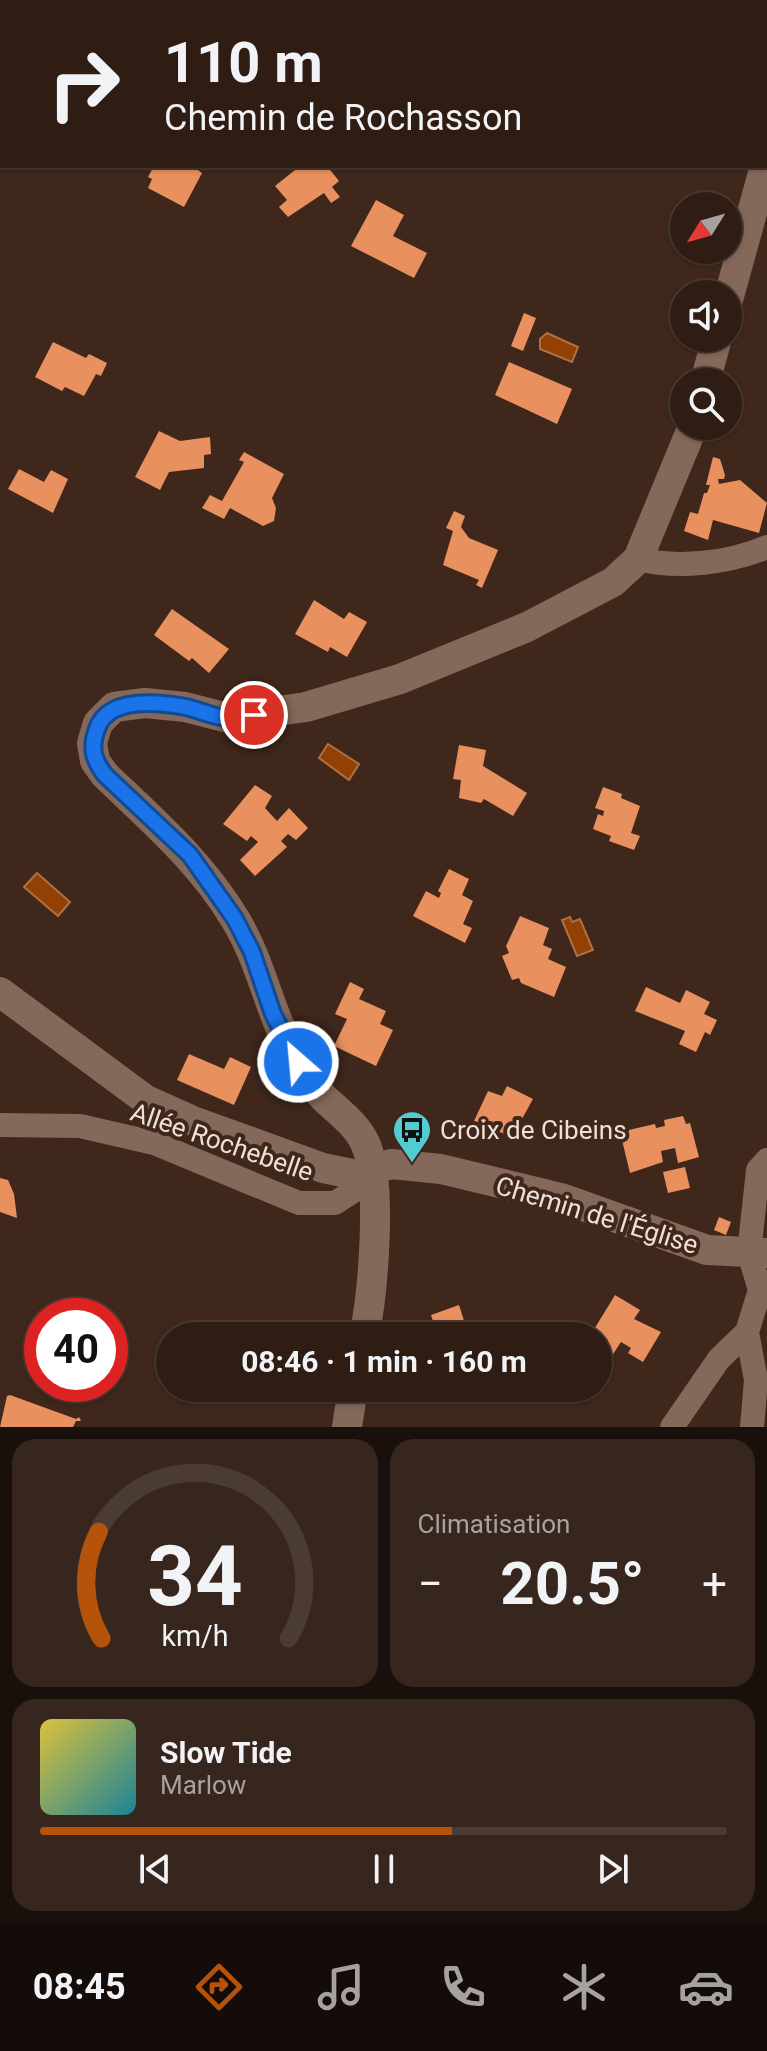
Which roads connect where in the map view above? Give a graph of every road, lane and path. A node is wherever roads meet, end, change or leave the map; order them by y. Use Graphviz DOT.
graph roads {
  1 [pos="764,168"];
  2 [pos="734,280"];
  3 [pos="687,440"];
  4 [pos="767,547"];
  5 [pos="638,559"];
  6 [pos="0,992"];
  7 [pos="0,1125"];
  8 [pos="767,1160"];
  9 [pos="372,1175"];
  10 [pos="758,1253"];
  11 [pos="366,1322"];
  12 [pos="747,1332"];
  13 [pos="351,1402"];
  14 [pos="347,1427"];
  15 [pos="672,1427"];
  16 [pos="752,1427"];
  1 -- 2 [label="street"];
  3 -- 5 [label="street"];
  4 -- 5 [label="street"];
  5 -- 9 [label="street"];
  6 -- 9 [label="street, Chemin de l'Église"];
  7 -- 9 [label="street, Allée Rochebelle"];
  8 -- 10 [label="street"];
  9 -- 10 [label="street, Chemin de l'Église"];
  9 -- 11 [label="street"];
  10 -- 12 [label="street"];
  12 -- 15 [label="street"];
  12 -- 16 [label="street"];
  13 -- 14 [label="street"];
}
